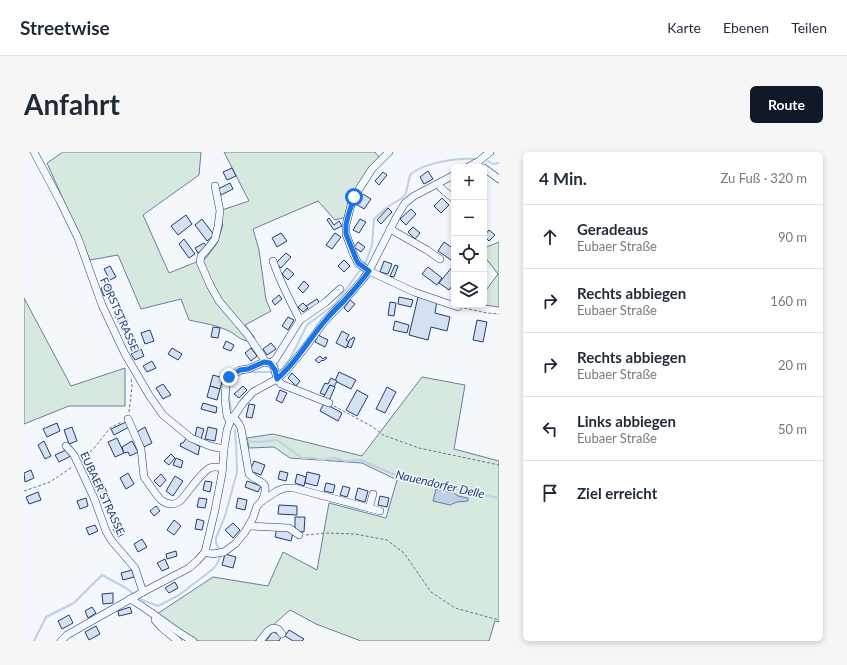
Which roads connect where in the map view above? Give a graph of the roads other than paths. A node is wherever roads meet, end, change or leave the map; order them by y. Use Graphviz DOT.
graph roads {
  1 [pos="34,152"];
  2 [pos="389,152"];
  3 [pos="486,153"];
  4 [pos="482,164"];
  5 [pos="487,170"];
  6 [pos="451,177"];
  7 [pos="499,179"];
  8 [pos="438,184"];
  9 [pos="215,186"];
  10 [pos="451,196"];
  11 [pos="390,229"];
  12 [pos="440,259"];
  13 [pos="273,262"];
  14 [pos="365,268"];
  15 [pos="340,289"];
  16 [pos="451,305"];
  17 [pos="300,320"];
  18 [pos="268,363"];
  19 [pos="276,374"];
  20 [pos="329,403"];
  21 [pos="128,418"];
  22 [pos="231,419"];
  23 [pos="66,446"];
  24 [pos="224,449"];
  25 [pos="223,468"];
  26 [pos="373,494"];
  27 [pos="262,501"];
  28 [pos="369,508"];
  29 [pos="380,511"];
  30 [pos="249,526"];
  31 [pos="299,535"];
  32 [pos="205,552"];
  33 [pos="136,596"];
  34 [pos="149,612"];
  35 [pos="282,634"];
  36 [pos="61,641"];
  37 [pos="178,641"];
  38 [pos="193,641"];
  39 [pos="260,641"];
  1 -- 24 [label="street, FORSTSTRASSE"];
  2 -- 14 [label="street"];
  3 -- 4 [label="street"];
  5 -- 7 [label="street"];
  6 -- 8 [label="street"];
  8 -- 10 [label="street"];
  8 -- 11 [label="street"];
  9 -- 18 [label="street"];
  11 -- 12 [label="street"];
  11 -- 14 [label="street"];
  13 -- 17 [label="street"];
  14 -- 16 [label="street"];
  14 -- 19 [label="street"];
  15 -- 17 [label="street"];
  17 -- 18 [label="street"];
  18 -- 19 [label="street"];
  18 -- 22 [label="street"];
  19 -- 20 [label="street"];
  19 -- 22 [label="street"];
  21 -- 25 [label="street"];
  22 -- 24 [label="street"];
  22 -- 27 [label="street"];
  23 -- 33 [label="street, EUBAER STRASSE"];
  24 -- 25 [label="street"];
  25 -- 32 [label="street"];
  26 -- 28 [label="street"];
  27 -- 28 [label="street"];
  27 -- 30 [label="street"];
  28 -- 29 [label="street"];
  30 -- 31 [label="street"];
  30 -- 32 [label="street"];
  32 -- 33 [label="street"];
  33 -- 34 [label="street"];
  33 -- 36 [label="street"];
  34 -- 37 [label="street"];
  34 -- 38 [label="street"];
  35 -- 39 [label="street"];
}
